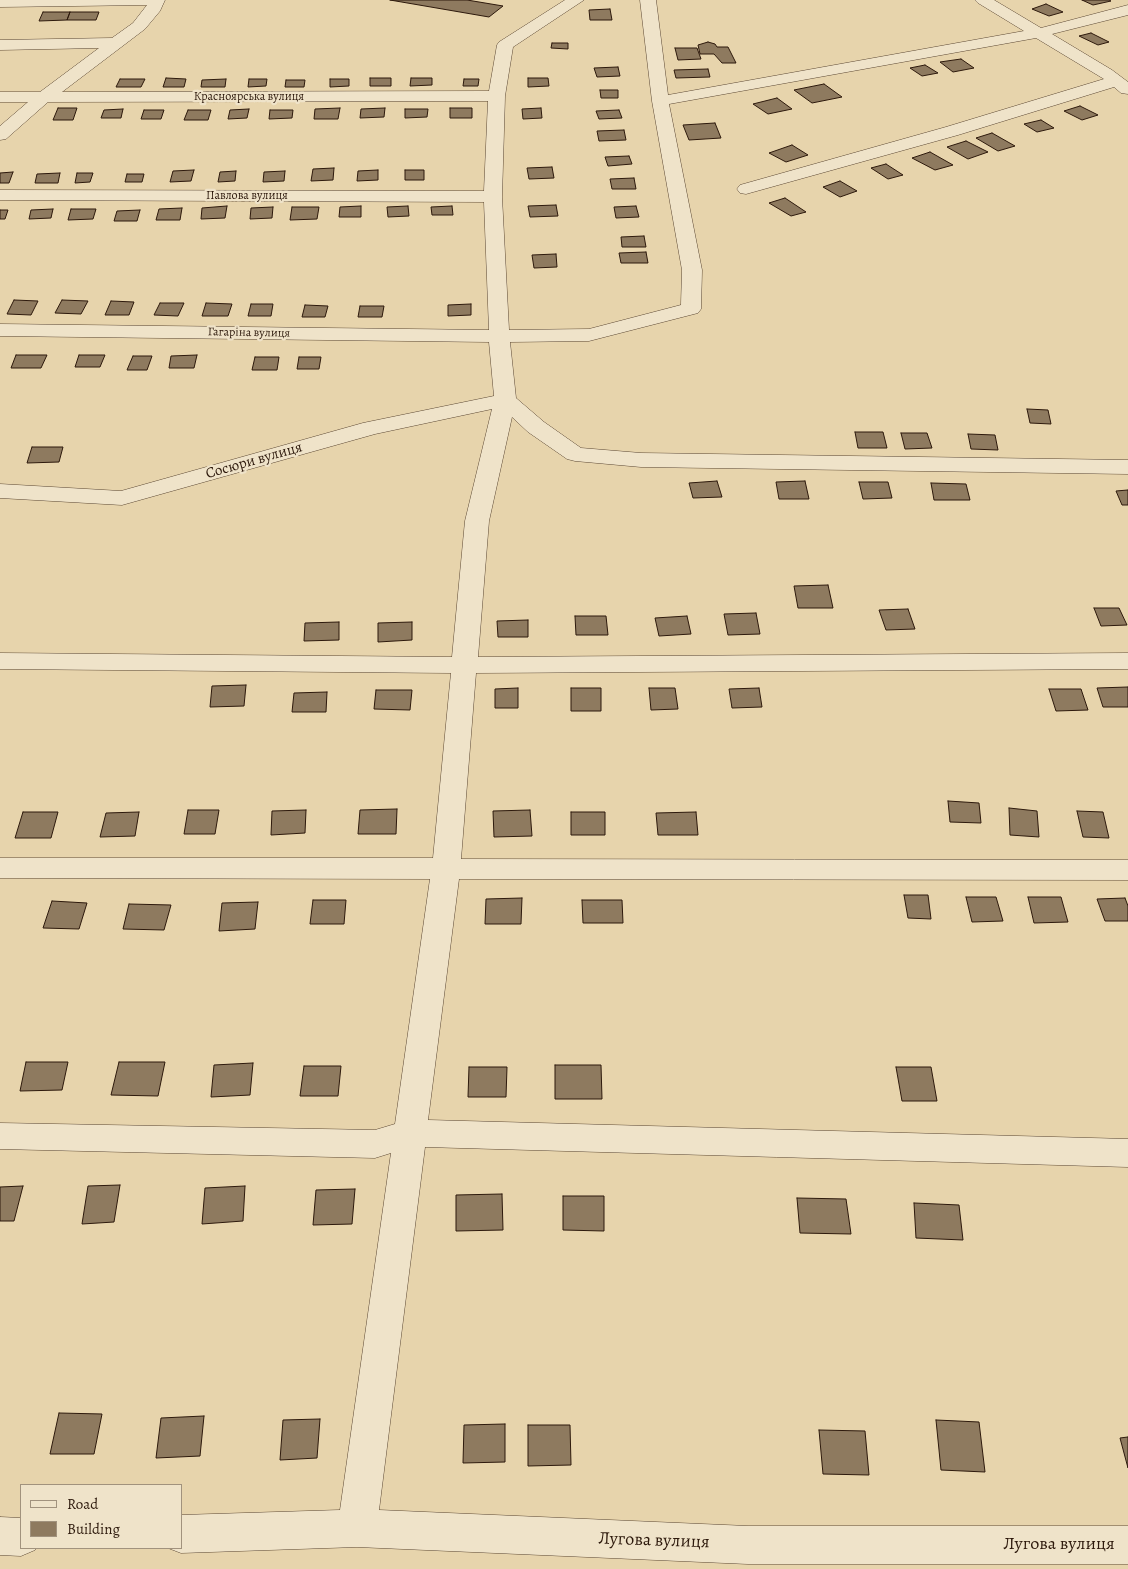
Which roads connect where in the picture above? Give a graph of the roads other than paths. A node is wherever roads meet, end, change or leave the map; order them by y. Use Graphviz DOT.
graph roads {
  1 [pos="157,0"];
  2 [pos="576,0"];
  3 [pos="648,0"];
  4 [pos="983,0"];
  5 [pos="0,2"];
  6 [pos="1128,10"];
  7 [pos="1039,33"];
  8 [pos="117,43"];
  9 [pos="0,45"];
  10 [pos="1122,85"];
  11 [pos="498,96"];
  12 [pos="0,97"];
  13 [pos="44,97"];
  14 [pos="660,101"];
  15 [pos="0,136"];
  16 [pos="746,189"];
  17 [pos="0,194"];
  18 [pos="493,197"];
  19 [pos="0,330"];
  20 [pos="499,336"];
  21 [pos="505,400"];
  22 [pos="1128,467"];
  23 [pos="0,491"];
  24 [pos="1128,660"];
  25 [pos="0,661"];
  26 [pos="466,665"];
  27 [pos="0,868"];
  28 [pos="446,869"];
  29 [pos="1128,870"];
  30 [pos="411,1133"];
  31 [pos="0,1136"];
  32 [pos="1128,1153"];
  33 [pos="357,1528"];
  34 [pos="182,1534"];
  35 [pos="0,1536"];
  36 [pos="20,1536"];
  37 [pos="1128,1545"];
  1 -- 5 [label="street"];
  1 -- 8 [label="street"];
  2 -- 11 [label="street"];
  3 -- 14 [label="street"];
  4 -- 7 [label="street"];
  6 -- 7 [label="street"];
  7 -- 10 [label="street"];
  7 -- 14 [label="street"];
  8 -- 9 [label="street"];
  8 -- 13 [label="street"];
  10 -- 16 [label="street"];
  11 -- 13 [label="street, Красноярська вулиця"];
  11 -- 18 [label="street"];
  12 -- 13 [label="street, Красноярська вулиця"];
  13 -- 15 [label="street"];
  14 -- 20 [label="street, Гагаріна вулиця"];
  17 -- 18 [label="street, Павлова вулиця"];
  18 -- 20 [label="street"];
  19 -- 20 [label="street, Гагаріна вулиця"];
  20 -- 21 [label="street"];
  21 -- 22 [label="street"];
  21 -- 23 [label="street, Сосюри вулиця"];
  21 -- 26 [label="street"];
  24 -- 26 [label="street"];
  25 -- 26 [label="street"];
  26 -- 28 [label="street"];
  27 -- 28 [label="street"];
  28 -- 29 [label="street"];
  28 -- 30 [label="street"];
  30 -- 31 [label="street"];
  30 -- 32 [label="street"];
  30 -- 33 [label="street"];
  33 -- 34 [label="street, Лугова вулиця"];
  33 -- 37 [label="street, Лугова вулиця"];
  35 -- 36 [label="street"];
}
